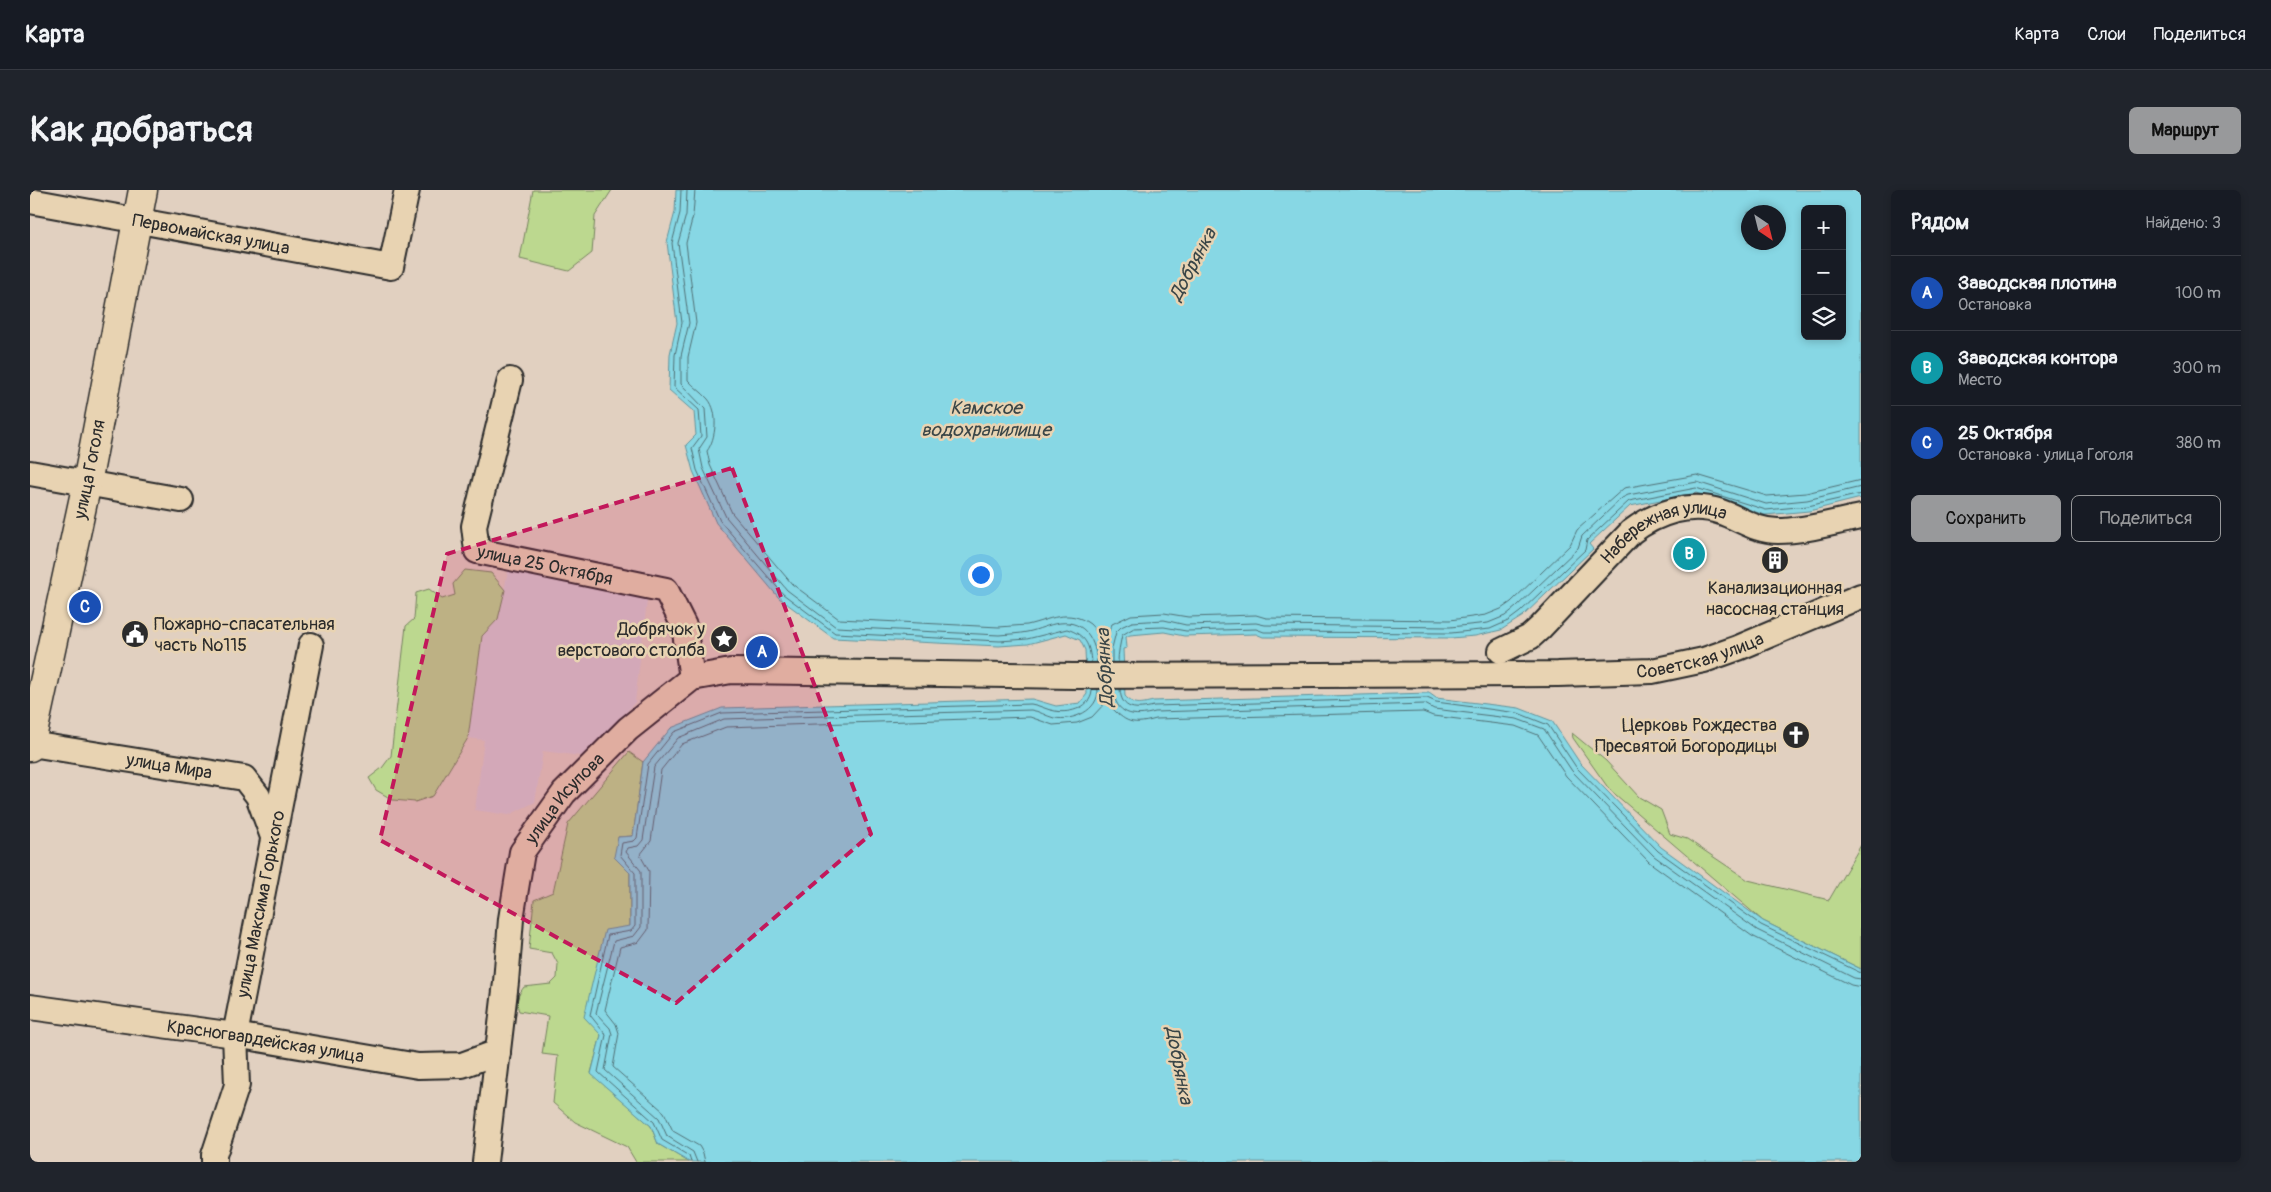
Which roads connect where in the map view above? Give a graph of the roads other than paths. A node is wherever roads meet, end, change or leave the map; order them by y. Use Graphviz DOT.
graph roads {
  1 [pos="143,190"];
  2 [pos="406,190"];
  3 [pos="30,201"];
  4 [pos="136,222"];
  5 [pos="510,380"];
  6 [pos="30,473"];
  7 [pos="87,483"];
  8 [pos="181,500"];
  9 [pos="1861,517"];
  10 [pos="1861,596"];
  11 [pos="311,644"];
  12 [pos="1501,651"];
  13 [pos="1142,675"];
  14 [pos="692,678"];
  15 [pos="30,745"];
  16 [pos="273,837"];
  17 [pos="30,1007"];
  18 [pos="235,1036"];
  19 [pos="498,1052"];
  20 [pos="214,1162"];
  21 [pos="485,1162"];
  1 -- 4 [label="main road, улица Гоголя"];
  2 -- 4 [label="street, Первомайская улица"];
  3 -- 4 [label="street, Первомайская улица"];
  4 -- 7 [label="main road, улица Гоголя"];
  5 -- 14 [label="street, улица 25 Октября"];
  6 -- 7 [label="street"];
  7 -- 8 [label="street"];
  7 -- 15 [label="main road, улица Гоголя"];
  9 -- 12 [label="street, Набережная улица"];
  10 -- 13 [label="street, Советская улица"];
  11 -- 16 [label="street, улица Максима Горького"];
  13 -- 14 [label="street, улица Исупова"];
  14 -- 19 [label="street, улица Исупова"];
  15 -- 16 [label="street, улица Мира"];
  16 -- 18 [label="street, улица Максима Горького"];
  17 -- 18 [label="street, Красногвардейская улица"];
  18 -- 19 [label="street, Красногвардейская улица"];
  18 -- 20 [label="street, улица Максима Горького"];
  19 -- 21 [label="street, улица Исупова"];
}
